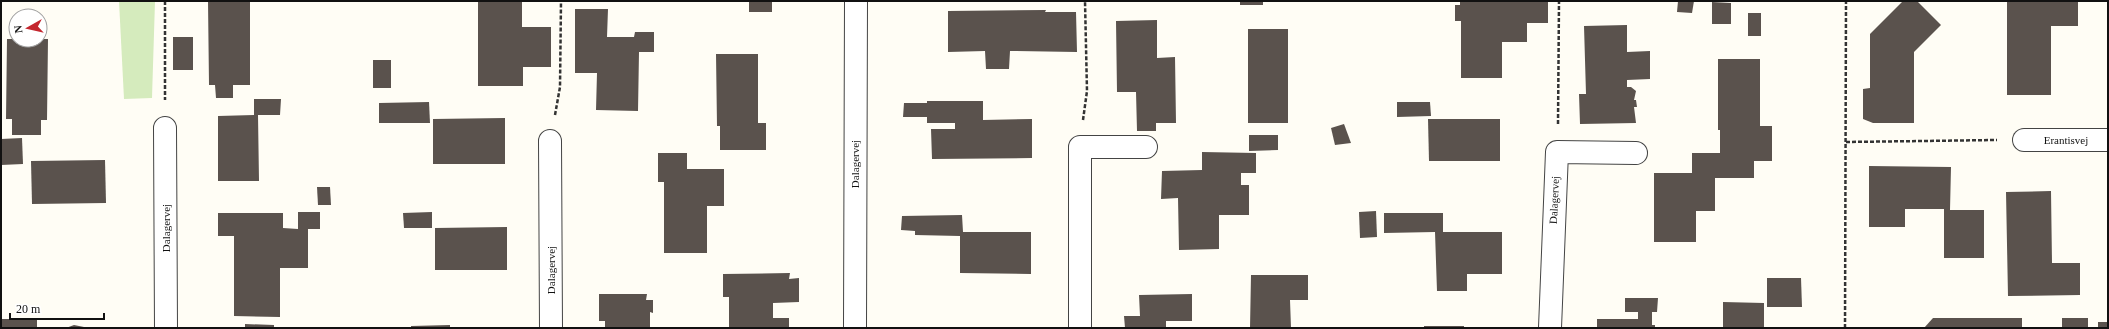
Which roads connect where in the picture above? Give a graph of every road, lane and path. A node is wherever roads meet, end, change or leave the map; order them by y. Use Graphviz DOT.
graph roads {
  1 [pos="164,1"];
  2 [pos="561,1"];
  3 [pos="856,1"];
  4 [pos="1085,1"];
  5 [pos="1559,1"];
  6 [pos="1846,1"];
  7 [pos="165,128"];
  8 [pos="550,140"];
  9 [pos="2024,140"];
  10 [pos="2108,140"];
  11 [pos="1846,142"];
  12 [pos="1080,147"];
  13 [pos="1146,147"];
  14 [pos="1557,152"];
  15 [pos="1636,153"];
  16 [pos="166,328"];
  17 [pos="551,328"];
  18 [pos="855,328"];
  19 [pos="1080,328"];
  20 [pos="1550,328"];
  21 [pos="1845,328"];
  1 -- 7 [label="path"];
  2 -- 8 [label="path"];
  3 -- 18 [label="street, Dalagervej"];
  4 -- 12 [label="path"];
  5 -- 14 [label="path"];
  6 -- 11 [label="path"];
  7 -- 16 [label="street, Dalagervej"];
  8 -- 17 [label="street, Dalagervej"];
  9 -- 10 [label="street, Erantisvej"];
  9 -- 11 [label="path"];
  11 -- 21 [label="path"];
  12 -- 13 [label="street"];
  12 -- 19 [label="street"];
  14 -- 15 [label="street"];
  14 -- 20 [label="street, Dalagervej"];
}
